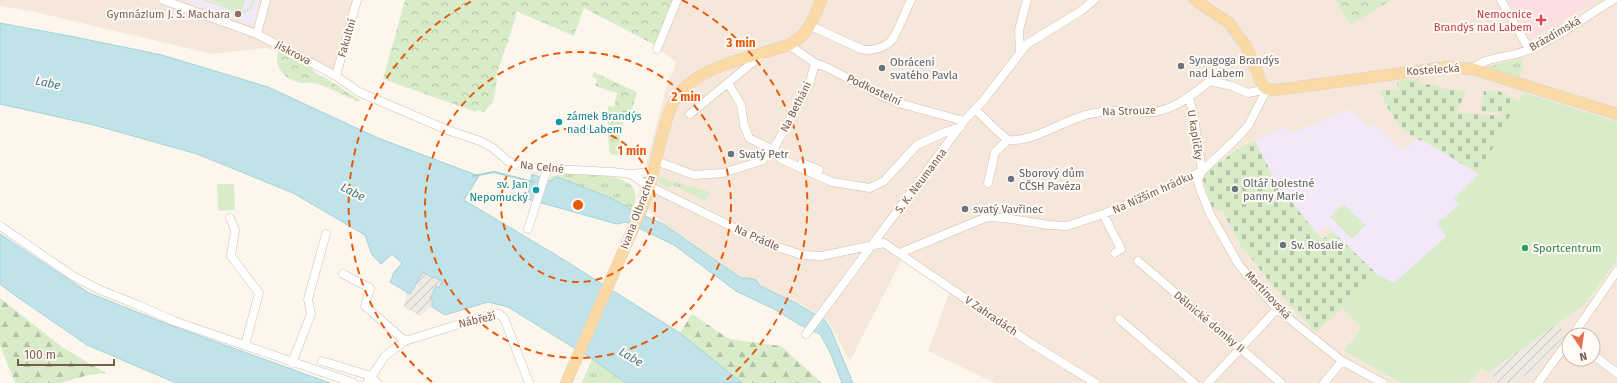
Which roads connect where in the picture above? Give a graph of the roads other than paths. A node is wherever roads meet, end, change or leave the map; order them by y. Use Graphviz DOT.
graph roads {
  1 [pos="163,0"];
  2 [pos="266,0"];
  3 [pos="357,0"];
  4 [pos="677,0"];
  5 [pos="821,0"];
  6 [pos="910,0"];
  7 [pos="1028,0"];
  8 [pos="1094,0"];
  9 [pos="1195,0"];
  10 [pos="1501,0"];
  11 [pos="1613,0"];
  12 [pos="178,2"];
  13 [pos="811,26"];
  14 [pos="257,34"];
  15 [pos="789,45"];
  16 [pos="657,49"];
  17 [pos="1529,49"];
  18 [pos="1020,51"];
  19 [pos="765,52"];
  20 [pos="815,63"];
  21 [pos="1473,69"];
  22 [pos="336,76"];
  23 [pos="728,83"];
  24 [pos="1267,89"];
  25 [pos="1189,98"];
  26 [pos="975,109"];
  27 [pos="690,114"];
  28 [pos="1617,114"];
  29 [pos="417,118"];
  30 [pos="962,124"];
  31 [pos="1008,140"];
  32 [pos="773,150"];
  33 [pos="655,166"];
  34 [pos="819,170"];
  35 [pos="1202,171"];
  36 [pos="545,173"];
  37 [pos="631,174"];
  38 [pos="1180,181"];
  39 [pos="988,183"];
  40 [pos="650,186"];
  41 [pos="1199,186"];
  42 [pos="1103,214"];
  43 [pos="230,218"];
  44 [pos="0,226"];
  45 [pos="528,229"];
  46 [pos="326,234"];
  47 [pos="872,245"];
  48 [pos="900,253"];
  49 [pos="1115,253"];
  50 [pos="1138,261"];
  51 [pos="1617,271"];
  52 [pos="342,274"];
  53 [pos="1277,309"];
  54 [pos="1119,319"];
  55 [pos="1578,327"];
  56 [pos="806,334"];
  57 [pos="405,341"];
  58 [pos="245,345"];
  59 [pos="1240,348"];
  60 [pos="1561,351"];
  61 [pos="322,361"];
  62 [pos="1342,361"];
  63 [pos="1601,361"];
  64 [pos="292,363"];
  65 [pos="1617,374"];
  66 [pos="369,379"];
  67 [pos="1082,380"];
  68 [pos="566,382"];
  69 [pos="354,383"];
  70 [pos="377,383"];
  71 [pos="529,383"];
  72 [pos="1094,383"];
  73 [pos="1194,383"];
  74 [pos="1208,383"];
  75 [pos="1281,383"];
  76 [pos="1324,383"];
  77 [pos="1383,383"];
  78 [pos="1538,383"];
  1 -- 12 [label="street, Jiskrova"];
  2 -- 14 [label="street"];
  3 -- 22 [label="street, Fakultní"];
  4 -- 16 [label="street"];
  5 -- 13 [label="main road, Ivana Olbrachta"];
  6 -- 13 [label="street"];
  7 -- 18 [label="street"];
  8 -- 18 [label="street, S. K. Neumanna"];
  9 -- 24 [label="main road"];
  10 -- 17 [label="street"];
  11 -- 17 [label="street, Brázdimská"];
  12 -- 14 [label="street, Jiskrova"];
  13 -- 15 [label="main road, Ivana Olbrachta"];
  14 -- 22 [label="street, Jiskrova"];
  15 -- 19 [label="main road, Ivana Olbrachta"];
  15 -- 20 [label="street, Podkostelní"];
  17 -- 21 [label="street, Brázdimská"];
  18 -- 26 [label="street, S. K. Neumanna"];
  19 -- 23 [label="street"];
  19 -- 33 [label="main road, Ivana Olbrachta"];
  20 -- 30 [label="street, Podkostelní"];
  20 -- 32 [label="street, Na Betháni"];
  21 -- 24 [label="main road, Kostelecká"];
  21 -- 28 [label="main road, Kostelecká"];
  22 -- 29 [label="street, Jiskrova"];
  23 -- 27 [label="street"];
  23 -- 32 [label="street"];
  24 -- 25 [label="street, Na Strouze"];
  24 -- 35 [label="street, Na Nižším hrádku"];
  25 -- 31 [label="street, Na Strouze"];
  25 -- 35 [label="street, U kapličky"];
  26 -- 30 [label="street, S. K. Neumanna"];
  26 -- 31 [label="street"];
  29 -- 36 [label="street, Na Celné"];
  30 -- 32 [label="street"];
  30 -- 47 [label="street, S. K. Neumanna"];
  31 -- 39 [label="street"];
  32 -- 33 [label="street"];
  32 -- 34 [label="street"];
  33 -- 37 [label="street, Na Celné"];
  33 -- 40 [label="main road, Ivana Olbrachta"];
  35 -- 38 [label="street, Na Nižším hrádku"];
  35 -- 41 [label="street"];
  36 -- 37 [label="street, Na Celné"];
  36 -- 45 [label="street"];
  37 -- 40 [label="street, Na Prádle"];
  38 -- 41 [label="street"];
  38 -- 42 [label="street, Na Nižším hrádku"];
  40 -- 47 [label="street, Na Prádle"];
  40 -- 68 [label="main road, Ivana Olbrachta"];
  41 -- 53 [label="street, Martinovská"];
  42 -- 48 [label="street, Na Nižším hrádku"];
  42 -- 49 [label="street, Na Nižším hrádku"];
  43 -- 58 [label="street"];
  44 -- 58 [label="street"];
  46 -- 64 [label="street"];
  47 -- 48 [label="street"];
  47 -- 56 [label="street, S. K. Neumanna"];
  48 -- 67 [label="street, V Zahradách"];
  50 -- 59 [label="street, Dělnické domky II"];
  51 -- 55 [label="street"];
  52 -- 57 [label="street"];
  53 -- 59 [label="street"];
  53 -- 62 [label="street, Martinovská"];
  54 -- 73 [label="street"];
  57 -- 66 [label="street, Nábřeží"];
  57 -- 71 [label="street, Nábřeží"];
  58 -- 64 [label="street"];
  59 -- 74 [label="street"];
  59 -- 75 [label="street, Dělnické domky II"];
  60 -- 78 [label="street"];
  61 -- 66 [label="street"];
  62 -- 76 [label="street"];
  62 -- 77 [label="street, Martinovská"];
  63 -- 65 [label="street"];
  64 -- 69 [label="street"];
  66 -- 70 [label="street"];
  67 -- 72 [label="street, V Zahradách"];
}
